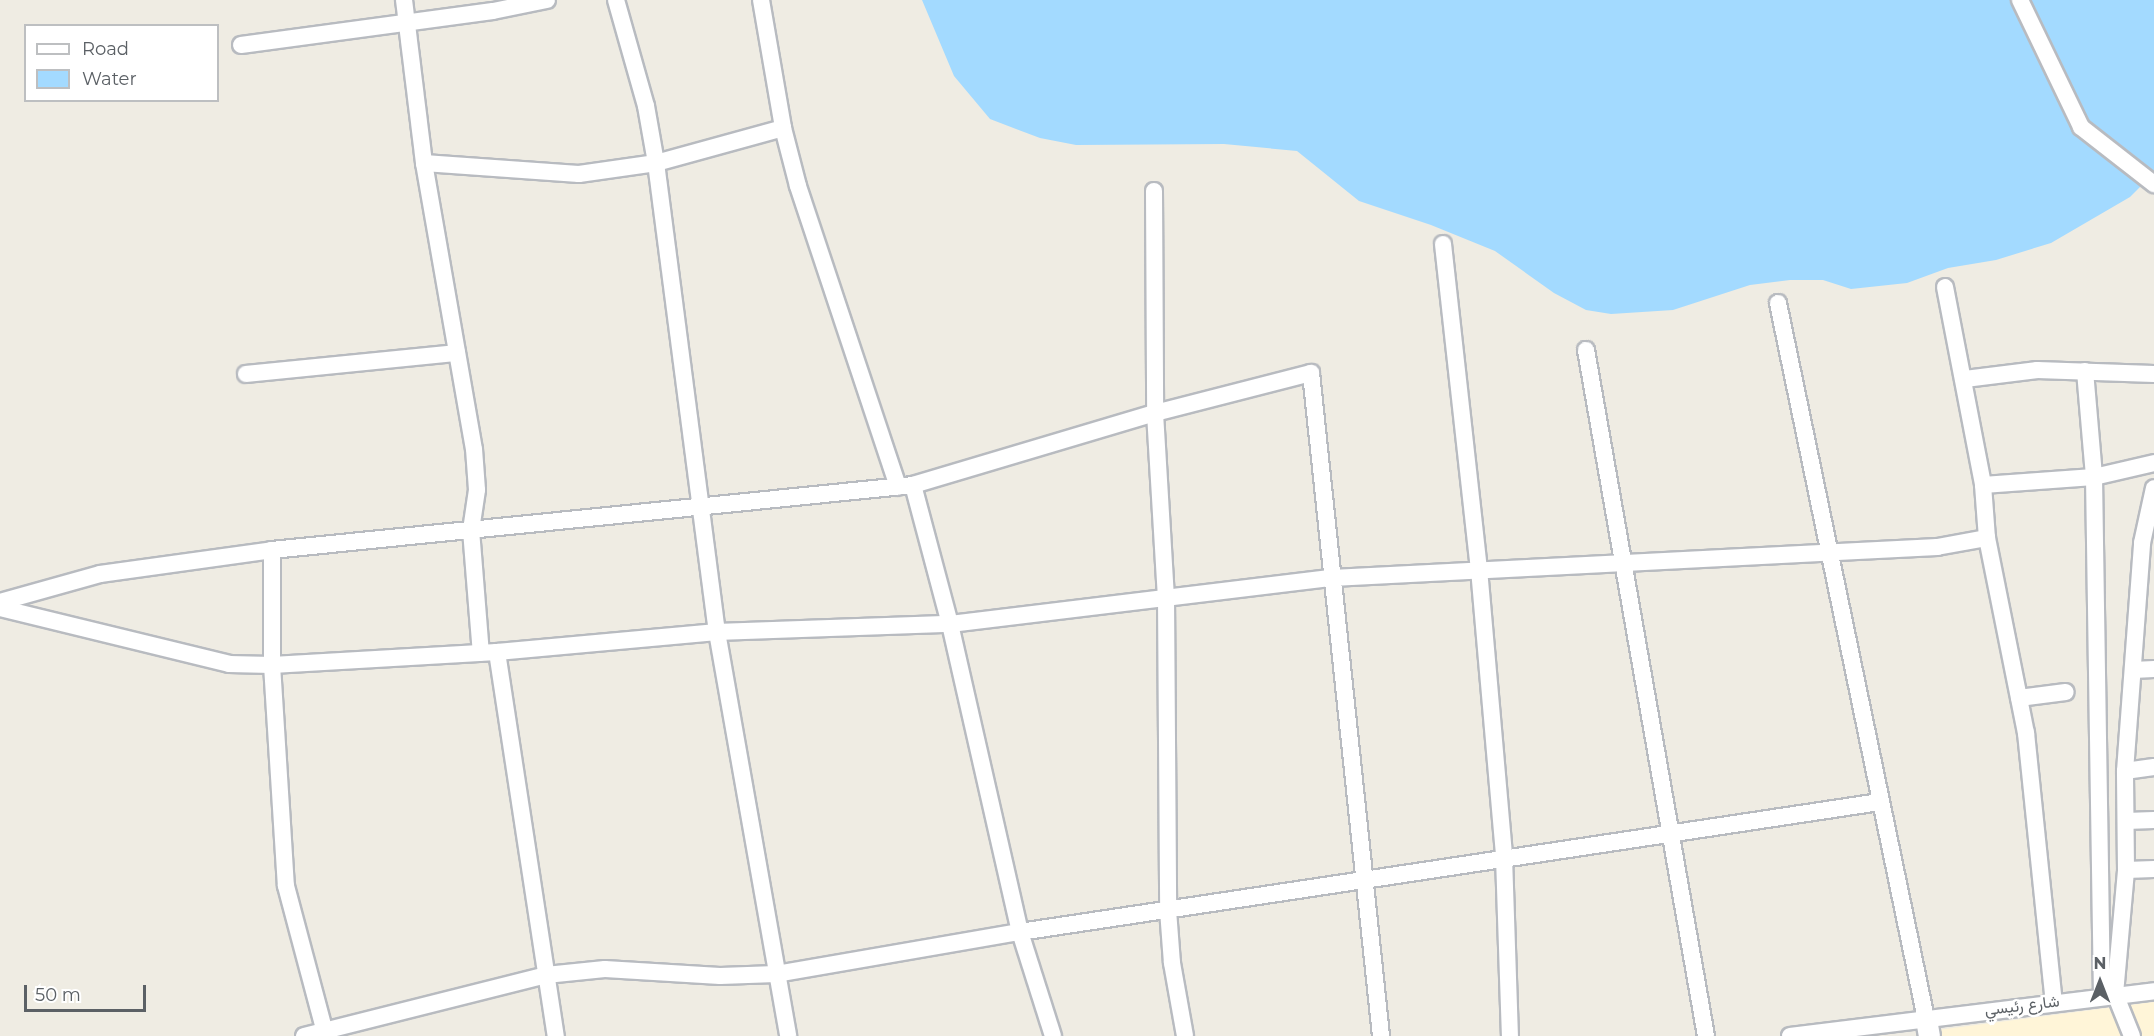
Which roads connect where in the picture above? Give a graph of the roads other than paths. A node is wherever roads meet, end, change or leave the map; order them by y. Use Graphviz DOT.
graph roads {
  1 [pos="404,0"];
  2 [pos="547,0"];
  3 [pos="616,0"];
  4 [pos="761,0"];
  5 [pos="2020,0"];
  6 [pos="407,24"];
  7 [pos="241,45"];
  8 [pos="783,129"];
  9 [pos="424,163"];
  10 [pos="656,163"];
  11 [pos="2154,184"];
  12 [pos="1154,191"];
  13 [pos="1443,244"];
  14 [pos="1945,287"];
  15 [pos="1778,303"];
  16 [pos="1586,350"];
  17 [pos="457,353"];
  18 [pos="2085,371"];
  19 [pos="246,374"];
  20 [pos="2154,374"];
  21 [pos="1965,380"];
  22 [pos="1155,413"];
  23 [pos="2154,463"];
  24 [pos="2094,477"];
  25 [pos="1983,485"];
  26 [pos="906,486"];
  27 [pos="2154,488"];
  28 [pos="703,509"];
  29 [pos="471,530"];
  30 [pos="1987,538"];
  31 [pos="2148,543"];
  32 [pos="272,550"];
  33 [pos="1828,554"];
  34 [pos="1620,561"];
  35 [pos="1479,569"];
  36 [pos="1332,578"];
  37 [pos="1166,597"];
  38 [pos="0,602"];
  39 [pos="0,608"];
  40 [pos="950,624"];
  41 [pos="717,632"];
  42 [pos="489,652"];
  43 [pos="272,665"];
  44 [pos="2154,669"];
  45 [pos="2133,670"];
  46 [pos="2067,692"];
  47 [pos="2019,698"];
  48 [pos="2154,767"];
  49 [pos="2125,771"];
  50 [pos="1880,802"];
  51 [pos="2154,820"];
  52 [pos="2126,821"];
  53 [pos="1669,833"];
  54 [pos="1504,857"];
  55 [pos="2154,869"];
  56 [pos="2126,870"];
  57 [pos="1364,880"];
  58 [pos="1168,910"];
  59 [pos="1020,932"];
  60 [pos="776,974"];
  61 [pos="546,975"];
  62 [pos="2154,991"];
  63 [pos="2108,995"];
  64 [pos="2054,1002"];
  65 [pos="1927,1027"];
  66 [pos="326,1032"];
  67 [pos="304,1036"];
  68 [pos="556,1036"];
  69 [pos="788,1036"];
  70 [pos="1053,1036"];
  71 [pos="1185,1036"];
  72 [pos="1381,1036"];
  73 [pos="1510,1036"];
  74 [pos="1706,1036"];
  75 [pos="1790,1036"];
  76 [pos="2132,1036"];
  1 -- 6 [label="street"];
  2 -- 6 [label="street"];
  3 -- 10 [label="street"];
  4 -- 8 [label="street"];
  5 -- 11 [label="street"];
  6 -- 7 [label="street"];
  6 -- 9 [label="street"];
  8 -- 10 [label="street"];
  8 -- 26 [label="street"];
  9 -- 10 [label="street"];
  9 -- 17 [label="street"];
  10 -- 28 [label="street"];
  12 -- 22 [label="street"];
  13 -- 35 [label="street"];
  14 -- 21 [label="street"];
  15 -- 33 [label="street"];
  16 -- 34 [label="street"];
  17 -- 19 [label="street"];
  17 -- 29 [label="street"];
  18 -- 20 [label="street"];
  18 -- 21 [label="street"];
  18 -- 24 [label="street"];
  21 -- 25 [label="street"];
  22 -- 26 [label="street"];
  22 -- 36 [label="street"];
  22 -- 37 [label="street"];
  23 -- 24 [label="street"];
  24 -- 25 [label="street"];
  24 -- 63 [label="street"];
  25 -- 30 [label="street"];
  26 -- 28 [label="street"];
  26 -- 40 [label="street"];
  27 -- 31 [label="street"];
  28 -- 29 [label="street"];
  28 -- 41 [label="street"];
  29 -- 32 [label="street"];
  29 -- 42 [label="street"];
  30 -- 33 [label="street"];
  30 -- 47 [label="street"];
  31 -- 45 [label="street"];
  32 -- 38 [label="street"];
  32 -- 43 [label="street"];
  33 -- 34 [label="street"];
  33 -- 50 [label="street"];
  34 -- 35 [label="street"];
  34 -- 53 [label="street"];
  35 -- 36 [label="street"];
  35 -- 54 [label="street"];
  36 -- 37 [label="street"];
  36 -- 57 [label="street"];
  37 -- 40 [label="street"];
  37 -- 58 [label="street"];
  39 -- 43 [label="street"];
  40 -- 41 [label="street"];
  40 -- 59 [label="street"];
  41 -- 42 [label="street"];
  41 -- 60 [label="street"];
  42 -- 43 [label="street"];
  42 -- 61 [label="street"];
  43 -- 66 [label="street"];
  44 -- 45 [label="street"];
  45 -- 49 [label="street"];
  46 -- 47 [label="street"];
  47 -- 64 [label="street"];
  48 -- 49 [label="street"];
  49 -- 52 [label="street"];
  50 -- 53 [label="street"];
  50 -- 65 [label="street"];
  51 -- 52 [label="street"];
  52 -- 56 [label="street"];
  53 -- 54 [label="street"];
  53 -- 74 [label="street"];
  54 -- 57 [label="street"];
  54 -- 73 [label="street"];
  55 -- 56 [label="street"];
  56 -- 63 [label="street"];
  57 -- 58 [label="street"];
  57 -- 72 [label="street"];
  58 -- 59 [label="street"];
  58 -- 71 [label="street"];
  59 -- 60 [label="street"];
  59 -- 70 [label="street"];
  60 -- 61 [label="street"];
  60 -- 69 [label="street"];
  61 -- 66 [label="street"];
  61 -- 68 [label="street"];
  62 -- 63 [label="street, شارع رئيسي"];
  63 -- 64 [label="street, شارع رئيسي"];
  63 -- 76 [label="street"];
  64 -- 65 [label="street, شارع رئيسي"];
  65 -- 75 [label="street, شارع رئيسي"];
  66 -- 67 [label="street"];
}
